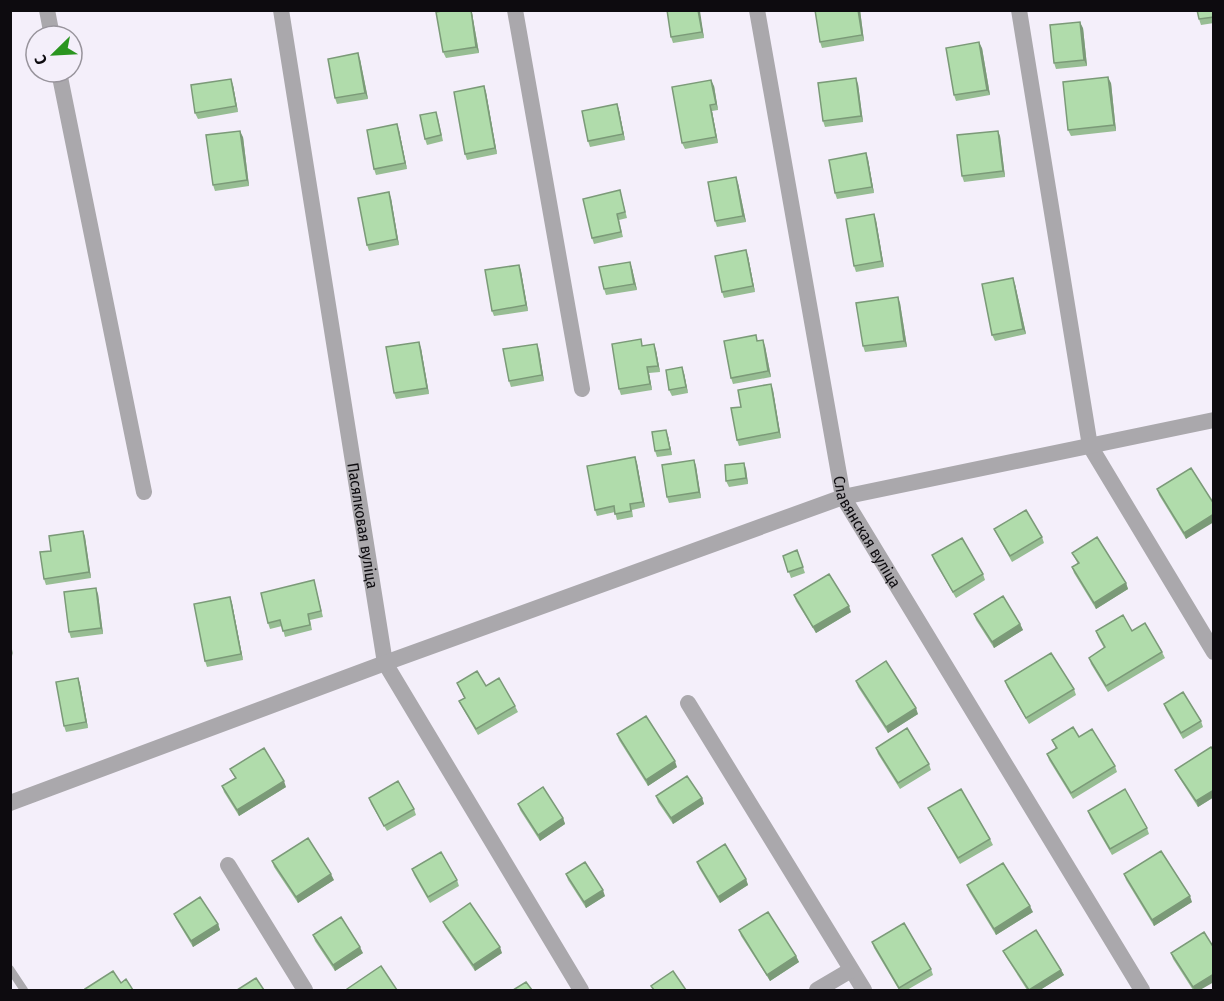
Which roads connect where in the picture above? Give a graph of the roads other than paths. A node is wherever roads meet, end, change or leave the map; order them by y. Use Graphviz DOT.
graph roads {
  1 [pos="281,10"];
  2 [pos="515,10"];
  3 [pos="757,10"];
  4 [pos="1019,10"];
  5 [pos="61,84"];
  6 [pos="582,389"];
  7 [pos="1214,420"];
  8 [pos="1090,446"];
  9 [pos="144,492"];
  10 [pos="843,497"];
  11 [pos="1214,652"];
  12 [pos="385,663"];
  13 [pos="688,703"];
  14 [pos="10,803"];
  15 [pos="228,866"];
  16 [pos="10,969"];
  17 [pos="851,970"];
  18 [pos="24,990"];
  19 [pos="304,990"];
  20 [pos="581,990"];
  21 [pos="818,990"];
  22 [pos="864,990"];
  23 [pos="1142,990"];
  1 -- 12 [label="street, Пасялковая вуліца"];
  2 -- 6 [label="street"];
  3 -- 10 [label="street, Славянская вуліца"];
  4 -- 8 [label="street"];
  5 -- 9 [label="street"];
  7 -- 8 [label="street"];
  8 -- 10 [label="street"];
  8 -- 11 [label="street"];
  10 -- 12 [label="street"];
  10 -- 23 [label="street, Славянская вуліца"];
  12 -- 14 [label="street"];
  12 -- 20 [label="street, Пасялковая вуліца"];
  13 -- 17 [label="street"];
  15 -- 19 [label="street"];
  16 -- 18 [label="lane"];
  17 -- 21 [label="street"];
  17 -- 22 [label="street"];
}
